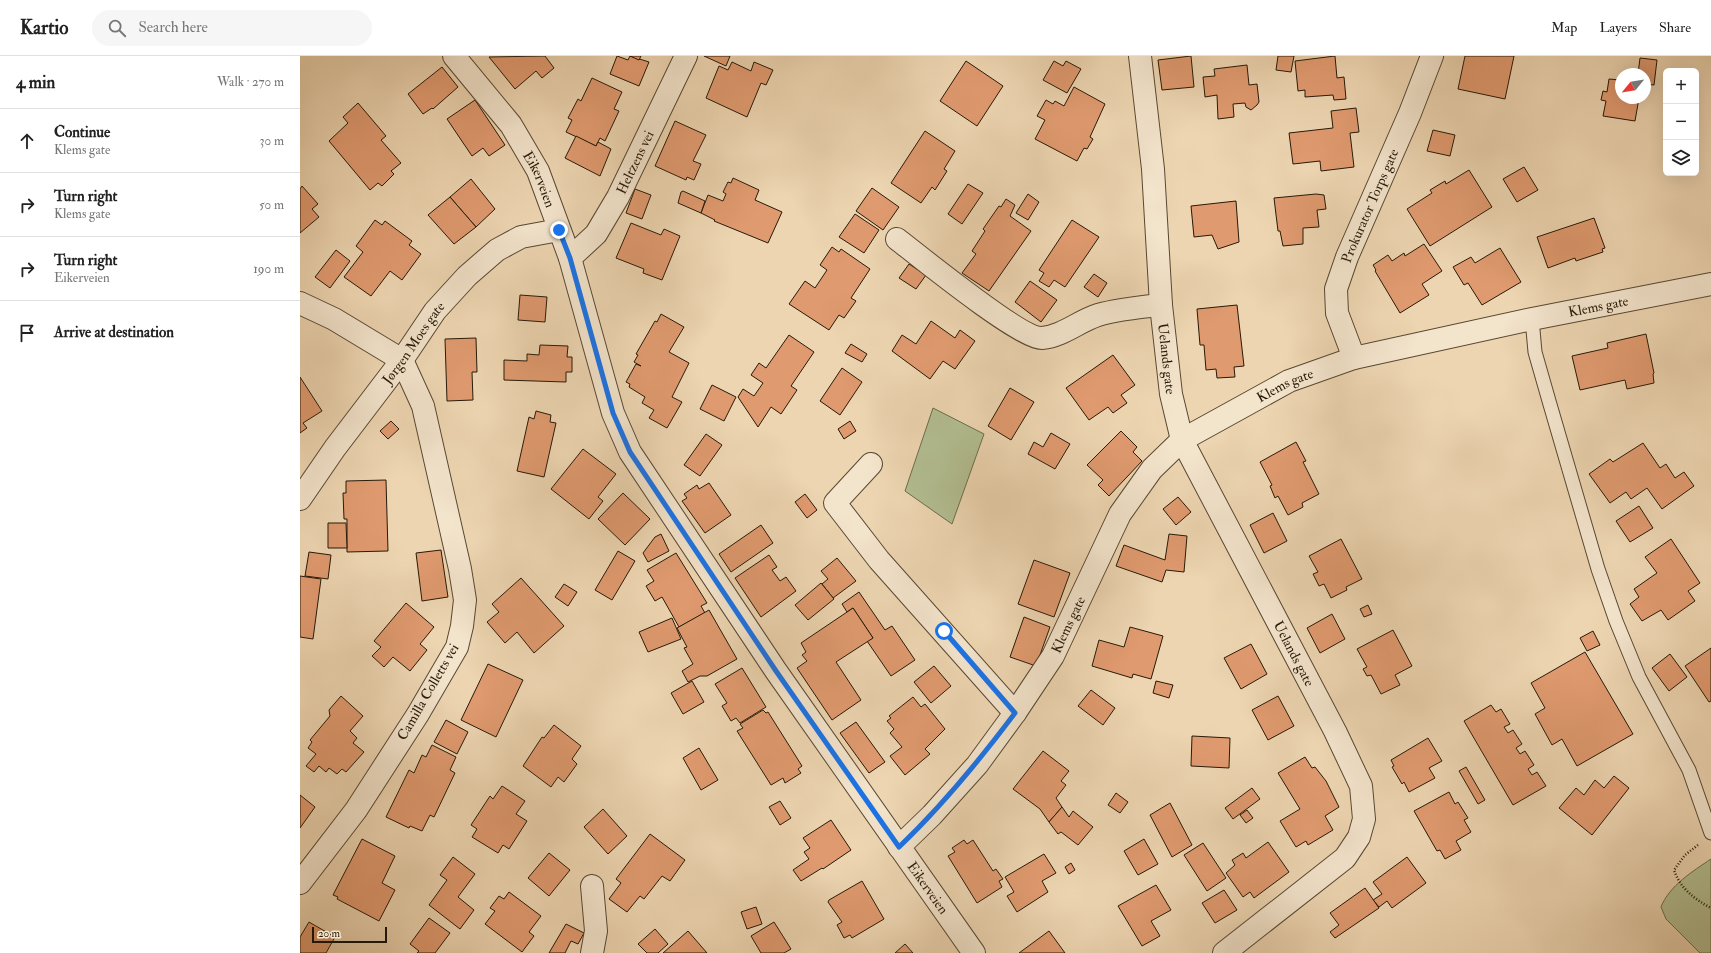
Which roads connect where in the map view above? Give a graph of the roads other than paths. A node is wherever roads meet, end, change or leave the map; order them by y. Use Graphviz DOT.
graph roads {
  1 [pos="455,56"];
  2 [pos="686,56"];
  3 [pos="1140,56"];
  4 [pos="1432,56"];
  5 [pos="559,230"];
  6 [pos="897,239"];
  7 [pos="570,258"];
  8 [pos="1711,284"];
  9 [pos="300,303"];
  10 [pos="1161,305"];
  11 [pos="1532,319"];
  12 [pos="1354,358"];
  13 [pos="402,360"];
  14 [pos="1182,440"];
  15 [pos="871,464"];
  16 [pos="300,499"];
  17 [pos="1015,713"];
  18 [pos="1711,833"];
  19 [pos="899,847"];
  20 [pos="300,883"];
  21 [pos="592,886"];
  22 [pos="592,953"];
  23 [pos="974,953"];
  24 [pos="1224,953"];
  1 -- 5 [label="street, Eikerveien"];
  2 -- 7 [label="street, Heltzens vei"];
  3 -- 10 [label="street, Uelands gate"];
  4 -- 12 [label="street, Prokurator Torps gate"];
  5 -- 7 [label="street, Eikerveien"];
  5 -- 13 [label="street, Jørgen Moes gate"];
  6 -- 10 [label="street, Uelands gate"];
  7 -- 19 [label="street, Eikerveien"];
  8 -- 11 [label="street, Klems gate"];
  9 -- 13 [label="street"];
  10 -- 14 [label="street, Uelands gate"];
  11 -- 12 [label="street, Klems gate"];
  11 -- 18 [label="lane"];
  12 -- 14 [label="street, Klems gate"];
  13 -- 16 [label="street, Jørgen Moes gate"];
  13 -- 20 [label="street, Camilla Colletts vei"];
  14 -- 17 [label="street, Klems gate"];
  14 -- 24 [label="street, Uelands gate"];
  15 -- 17 [label="street"];
  17 -- 19 [label="street, Klems gate"];
  19 -- 23 [label="street, Eikerveien"];
  21 -- 22 [label="street"];
}
